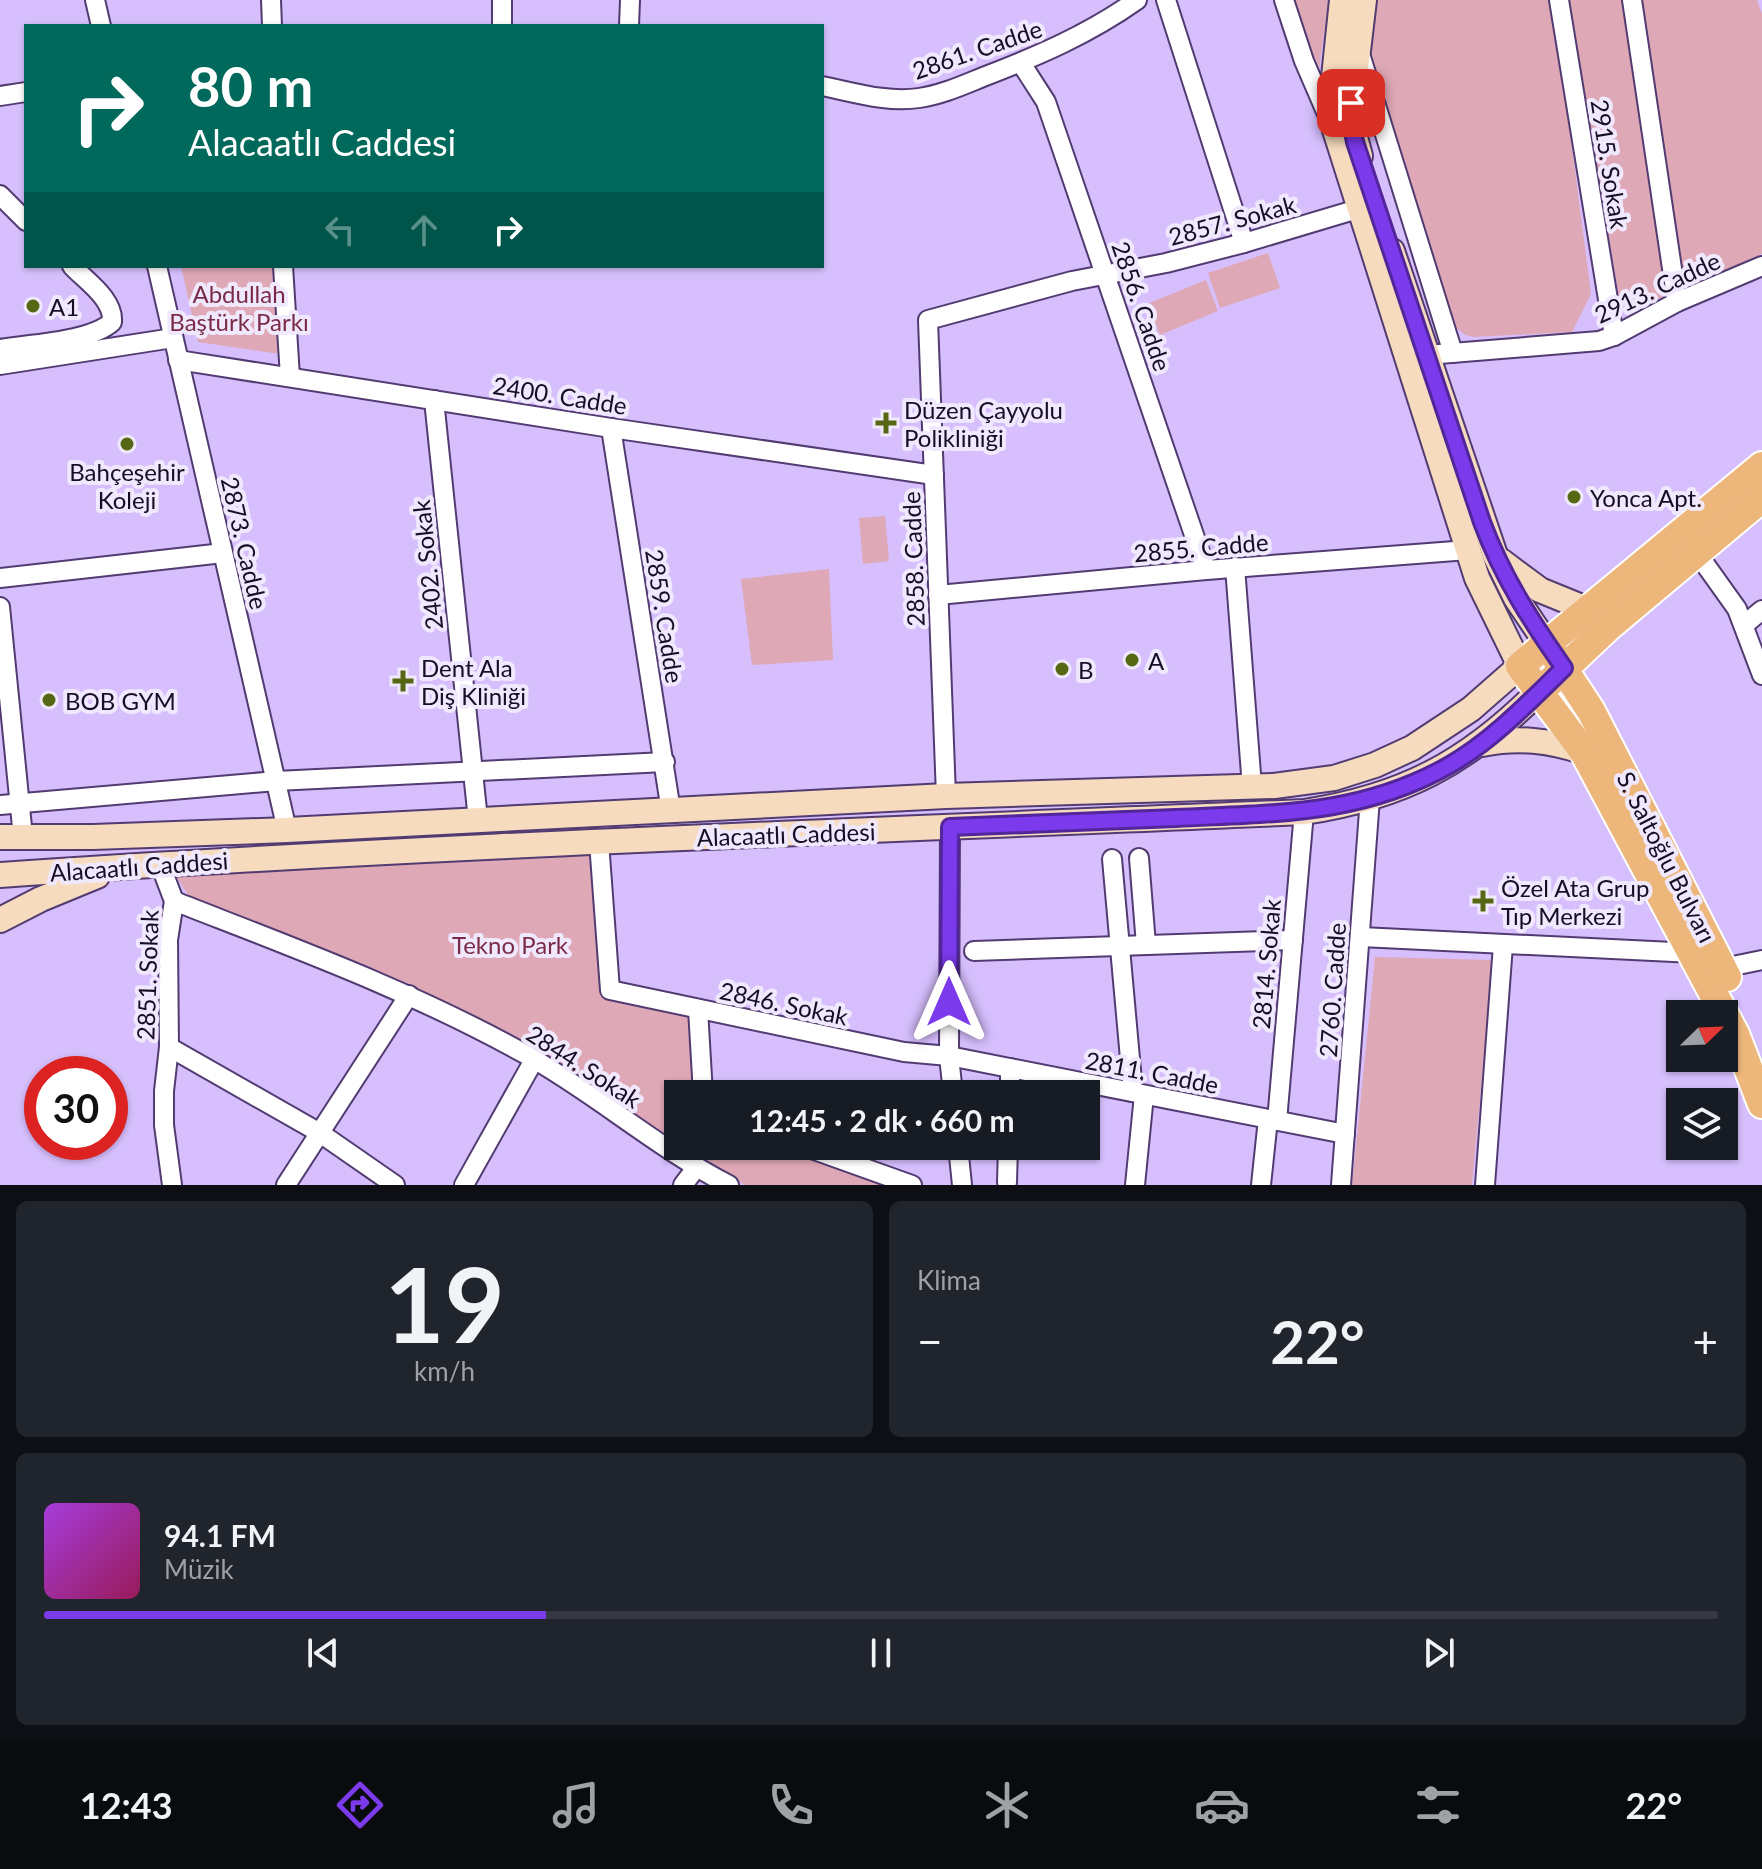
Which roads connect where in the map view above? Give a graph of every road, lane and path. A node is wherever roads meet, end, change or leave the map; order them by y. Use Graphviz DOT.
graph roads {
  1 [pos="95,0"];
  2 [pos="271,0"];
  3 [pos="502,0"];
  4 [pos="630,0"];
  5 [pos="1137,0"];
  6 [pos="1166,0"];
  7 [pos="1284,0"];
  8 [pos="1342,0"];
  9 [pos="1364,0"];
  10 [pos="1559,0"];
  11 [pos="1632,0"];
  12 [pos="101,24"];
  13 [pos="272,24"];
  14 [pos="502,24"];
  15 [pos="629,24"];
  16 [pos="1359,51"];
  17 [pos="1021,63"];
  18 [pos="824,86"];
  19 [pos="24,92"];
  20 [pos="0,96"];
  21 [pos="1335,130"];
  22 [pos="0,195"];
  23 [pos="1361,208"];
  24 [pos="24,219"];
  25 [pos="1244,243"];
  26 [pos="1762,266"];
  27 [pos="74,268"];
  28 [pos="157,268"];
  29 [pos="283,268"];
  30 [pos="1107,275"];
  31 [pos="1677,302"];
  32 [pos="928,320"];
  33 [pos="1614,336"];
  34 [pos="173,338"];
  35 [pos="0,349"];
  36 [pos="1453,353"];
  37 [pos="1427,355"];
  38 [pos="178,360"];
  39 [pos="0,365"];
  40 [pos="290,377"];
  41 [pos="434,400"];
  42 [pos="611,428"];
  43 [pos="1762,466"];
  44 [pos="934,475"];
  45 [pos="1762,498"];
  46 [pos="1468,550"];
  47 [pos="223,553"];
  48 [pos="1697,553"];
  49 [pos="1495,555"];
  50 [pos="1235,567"];
  51 [pos="1206,570"];
  52 [pos="0,578"];
  53 [pos="938,595"];
  54 [pos="0,607"];
  55 [pos="1589,610"];
  56 [pos="1762,610"];
  57 [pos="1744,625"];
  58 [pos="1547,644"];
  59 [pos="1520,666"];
  60 [pos="1564,668"];
  61 [pos="1762,675"];
  62 [pos="1538,692"];
  63 [pos="1479,745"];
  64 [pos="1584,752"];
  65 [pos="665,762"];
  66 [pos="473,771"];
  67 [pos="276,781"];
  68 [pos="1252,787"];
  69 [pos="946,796"];
  70 [pos="1370,798"];
  71 [pos="19,803"];
  72 [pos="0,805"];
  73 [pos="671,811"];
  74 [pos="1304,812"];
  75 [pos="478,820"];
  76 [pos="950,827"];
  77 [pos="287,830"];
  78 [pos="11,837"];
  79 [pos="599,842"];
  80 [pos="1139,858"];
  81 [pos="1112,859"];
  82 [pos="160,864"];
  83 [pos="122,866"];
  84 [pos="0,875"];
  85 [pos="174,901"];
  86 [pos="1144,918"];
  87 [pos="0,920"];
  88 [pos="1117,920"];
  89 [pos="1361,937"];
  90 [pos="1293,940"];
  91 [pos="1146,945"];
  92 [pos="1503,945"];
  93 [pos="1119,946"];
  94 [pos="974,951"];
  95 [pos="1694,953"];
  96 [pos="1762,960"];
  97 [pos="1723,968"];
  98 [pos="409,995"];
  99 [pos="698,1009"];
  100 [pos="169,1047"];
  101 [pos="1762,1050"];
  102 [pos="949,1056"];
  103 [pos="534,1060"];
  104 [pos="1010,1068"];
  105 [pos="702,1080"];
  106 [pos="952,1080"];
  107 [pos="1010,1080"];
  108 [pos="1138,1094"];
  109 [pos="1762,1104"];
  110 [pos="1272,1120"];
  111 [pos="320,1133"];
  112 [pos="1345,1134"];
  113 [pos="842,1160"];
  114 [pos="959,1160"];
  115 [pos="1008,1160"];
  116 [pos="696,1168"];
  117 [pos="1007,1182"];
  118 [pos="172,1185"];
  119 [pos="286,1185"];
  120 [pos="395,1185"];
  121 [pos="464,1185"];
  122 [pos="683,1185"];
  123 [pos="729,1185"];
  124 [pos="912,1185"];
  125 [pos="962,1185"];
  126 [pos="1135,1185"];
  127 [pos="1261,1185"];
  128 [pos="1341,1185"];
  129 [pos="1485,1185"];
  1 -- 12 [label="street"];
  2 -- 13 [label="street"];
  3 -- 14 [label="street"];
  4 -- 15 [label="street"];
  5 -- 17 [label="street, 2861. Cadde"];
  6 -- 25 [label="street"];
  7 -- 21 [label="street"];
  8 -- 21 [label="main road"];
  9 -- 16 [label="main road"];
  10 -- 33 [label="street, 2915. Sokak"];
  11 -- 31 [label="street"];
  16 -- 36 [label="street"];
  16 -- 37 [label="main road"];
  17 -- 18 [label="street, 2861. Cadde"];
  17 -- 30 [label="street, 2856. Cadde"];
  19 -- 20 [label="street"];
  21 -- 23 [label="main road"];
  22 -- 24 [label="street"];
  23 -- 25 [label="street, 2857. Sokak"];
  23 -- 46 [label="main road"];
  25 -- 30 [label="street, 2857. Sokak"];
  26 -- 31 [label="street, 2913. Cadde"];
  27 -- 35 [label="street"];
  28 -- 34 [label="street, 2873. Cadde"];
  29 -- 40 [label="street"];
  30 -- 32 [label="street, 2857. Sokak"];
  30 -- 51 [label="street, 2856. Cadde"];
  31 -- 33 [label="street, 2913. Cadde"];
  32 -- 44 [label="street, 2858. Cadde"];
  33 -- 36 [label="street, 2913. Cadde"];
  34 -- 38 [label="street, 2873. Cadde"];
  34 -- 39 [label="street"];
  36 -- 37 [label="street, 2913. Cadde"];
  37 -- 49 [label="main road"];
  38 -- 40 [label="street, 2400. Cadde"];
  38 -- 47 [label="street, 2873. Cadde"];
  40 -- 41 [label="street, 2400. Cadde"];
  41 -- 42 [label="street, 2400. Cadde"];
  41 -- 66 [label="street, 2402. Sokak"];
  42 -- 44 [label="street, 2400. Cadde"];
  42 -- 65 [label="street, 2859. Cadde"];
  43 -- 55 [label="main road"];
  44 -- 53 [label="street, 2858. Cadde"];
  45 -- 48 [label="main road"];
  46 -- 50 [label="street, 2855. Cadde"];
  46 -- 59 [label="main road"];
  47 -- 52 [label="street"];
  47 -- 67 [label="street, 2873. Cadde"];
  48 -- 57 [label="street"];
  48 -- 60 [label="main road"];
  49 -- 55 [label="main road"];
  49 -- 58 [label="main road"];
  50 -- 51 [label="street, 2855. Cadde"];
  50 -- 68 [label="street"];
  51 -- 53 [label="street, 2855. Cadde"];
  53 -- 69 [label="street, 2858. Cadde"];
  54 -- 71 [label="street"];
  55 -- 58 [label="main road"];
  56 -- 57 [label="street"];
  57 -- 61 [label="street"];
  58 -- 59 [label="main road"];
  58 -- 60 [label="main road, S. Saltoğlu Bulvarı"];
  59 -- 62 [label="main road, S. Saltoğlu Bulvarı"];
  59 -- 68 [label="main road, Alacaatlı Caddesi"];
  60 -- 62 [label="main road"];
  60 -- 97 [label="main road, S. Saltoğlu Bulvarı"];
  62 -- 63 [label="main road, Alacaatlı Caddesi"];
  62 -- 64 [label="main road, S. Saltoğlu Bulvarı"];
  63 -- 64 [label="main road"];
  63 -- 70 [label="main road, Alacaatlı Caddesi"];
  64 -- 95 [label="main road, S. Saltoğlu Bulvarı"];
  65 -- 66 [label="street"];
  65 -- 73 [label="street, 2859. Cadde"];
  66 -- 67 [label="street"];
  66 -- 75 [label="street, 2402. Sokak"];
  67 -- 71 [label="street"];
  67 -- 77 [label="street, 2873. Cadde"];
  68 -- 69 [label="main road, Alacaatlı Caddesi"];
  69 -- 73 [label="main road, Alacaatlı Caddesi"];
  70 -- 74 [label="main road, Alacaatlı Caddesi"];
  70 -- 89 [label="street, 2760. Cadde"];
  71 -- 72 [label="street"];
  71 -- 78 [label="street"];
  73 -- 75 [label="main road, Alacaatlı Caddesi"];
  74 -- 76 [label="main road, Alacaatlı Caddesi"];
  74 -- 90 [label="street, 2814. Sokak"];
  75 -- 77 [label="main road, Alacaatlı Caddesi"];
  76 -- 79 [label="main road, Alacaatlı Caddesi"];
  76 -- 102 [label="street"];
  77 -- 78 [label="main road, Alacaatlı Caddesi"];
  79 -- 82 [label="main road, Alacaatlı Caddesi"];
  79 -- 99 [label="street, 2846. Sokak"];
  80 -- 86 [label="street"];
  81 -- 88 [label="street"];
  82 -- 83 [label="main road, Alacaatlı Caddesi"];
  82 -- 85 [label="street, 2851. Sokak"];
  83 -- 84 [label="main road, Alacaatlı Caddesi"];
  83 -- 87 [label="main road"];
  85 -- 98 [label="street"];
  85 -- 100 [label="street, 2851. Sokak"];
  86 -- 88 [label="street"];
  86 -- 91 [label="street"];
  88 -- 93 [label="street"];
  89 -- 92 [label="street"];
  89 -- 112 [label="street, 2760. Cadde"];
  90 -- 91 [label="street"];
  90 -- 110 [label="street, 2814. Sokak"];
  91 -- 93 [label="street"];
  92 -- 95 [label="street"];
  92 -- 129 [label="street"];
  93 -- 94 [label="street"];
  93 -- 108 [label="street"];
  95 -- 109 [label="main road, S. Saltoğlu Bulvarı"];
  96 -- 97 [label="street"];
  97 -- 101 [label="main road, S. Saltoğlu Bulvarı"];
  98 -- 103 [label="street, 2844. Sokak"];
  98 -- 111 [label="street"];
  99 -- 102 [label="street, 2846. Sokak"];
  99 -- 105 [label="street"];
  100 -- 111 [label="street"];
  100 -- 118 [label="street, 2851. Sokak"];
  102 -- 104 [label="street, 2811. Cadde"];
  102 -- 106 [label="street"];
  103 -- 116 [label="street, 2844. Sokak"];
  103 -- 121 [label="street"];
  104 -- 107 [label="street"];
  104 -- 108 [label="street, 2811. Cadde"];
  108 -- 110 [label="street, 2811. Cadde"];
  108 -- 126 [label="street"];
  110 -- 112 [label="street, 2811. Cadde"];
  110 -- 127 [label="street, 2814. Sokak"];
  111 -- 119 [label="street"];
  111 -- 120 [label="street"];
  112 -- 128 [label="street, 2760. Cadde"];
  113 -- 124 [label="street"];
  114 -- 125 [label="street"];
  115 -- 117 [label="street"];
  116 -- 122 [label="street"];
  116 -- 123 [label="street, 2844. Sokak"];
}
